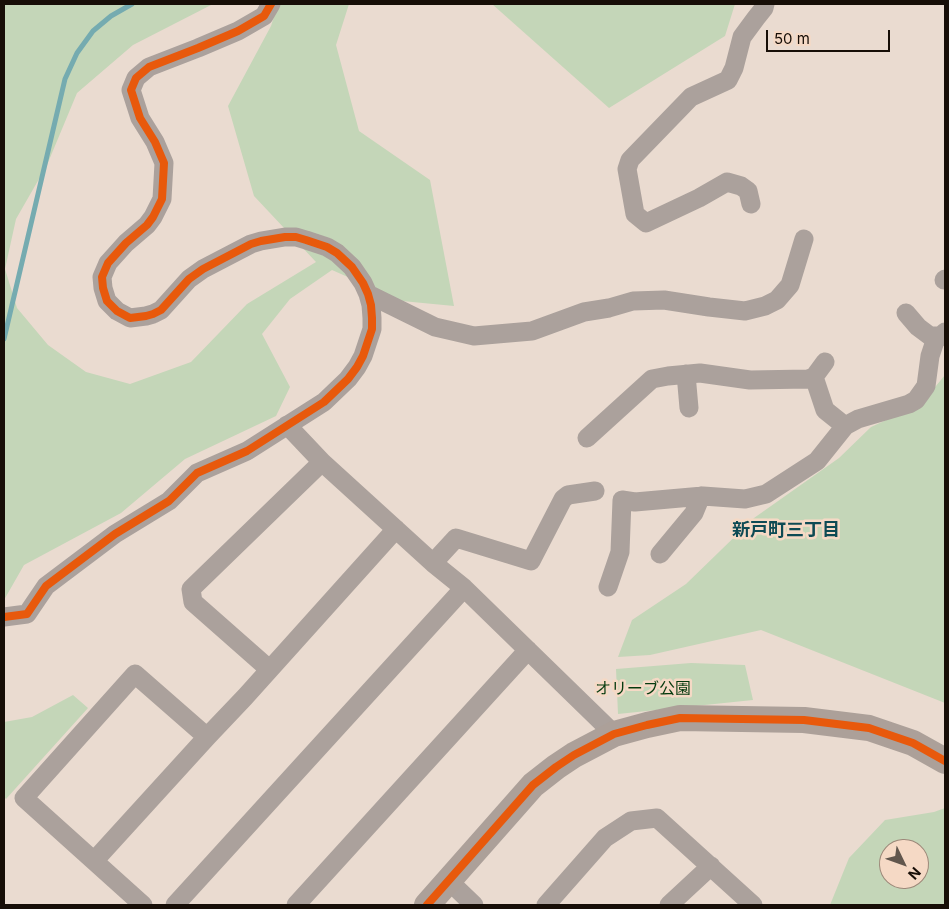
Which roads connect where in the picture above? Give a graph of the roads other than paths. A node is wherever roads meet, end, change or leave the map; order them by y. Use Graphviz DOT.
graph roads {
  1 [pos="271,4"];
  2 [pos="765,4"];
  3 [pos="751,204"];
  4 [pos="804,239"];
  5 [pos="368,294"];
  6 [pos="906,313"];
  7 [pos="943,334"];
  8 [pos="686,374"];
  9 [pos="689,408"];
  10 [pos="287,426"];
  11 [pos="845,426"];
  12 [pos="588,438"];
  13 [pos="322,462"];
  14 [pos="595,491"];
  15 [pos="701,496"];
  16 [pos="396,529"];
  17 [pos="660,554"];
  18 [pos="433,563"];
  19 [pos="464,588"];
  20 [pos="608,588"];
  21 [pos="4,617"];
  22 [pos="528,650"];
  23 [pos="269,669"];
  24 [pos="614,734"];
  25 [pos="207,737"];
  26 [pos="945,761"];
  27 [pos="94,861"];
  28 [pos="711,866"];
  29 [pos="449,881"];
  30 [pos="143,905"];
  31 [pos="175,905"];
  32 [pos="296,905"];
  33 [pos="427,905"];
  34 [pos="474,905"];
  35 [pos="546,905"];
  36 [pos="669,905"];
  37 [pos="753,905"];
  1 -- 5 [label="street"];
  2 -- 3 [label="street"];
  4 -- 5 [label="street"];
  5 -- 10 [label="street"];
  6 -- 7 [label="street"];
  7 -- 11 [label="street"];
  8 -- 9 [label="street"];
  8 -- 11 [label="street"];
  8 -- 12 [label="street"];
  10 -- 13 [label="street"];
  10 -- 21 [label="street"];
  11 -- 15 [label="street"];
  13 -- 16 [label="street"];
  13 -- 23 [label="street"];
  14 -- 18 [label="street"];
  15 -- 17 [label="street"];
  15 -- 20 [label="street"];
  16 -- 18 [label="street"];
  16 -- 23 [label="street"];
  18 -- 19 [label="street"];
  19 -- 22 [label="street"];
  19 -- 31 [label="street"];
  22 -- 24 [label="street"];
  22 -- 32 [label="street"];
  23 -- 25 [label="street"];
  24 -- 26 [label="street"];
  24 -- 29 [label="street"];
  25 -- 27 [label="street"];
  25 -- 27 [label="street"];
  27 -- 30 [label="street"];
  28 -- 35 [label="street"];
  28 -- 36 [label="street"];
  28 -- 37 [label="street"];
  29 -- 33 [label="street"];
  29 -- 34 [label="street"];
}
